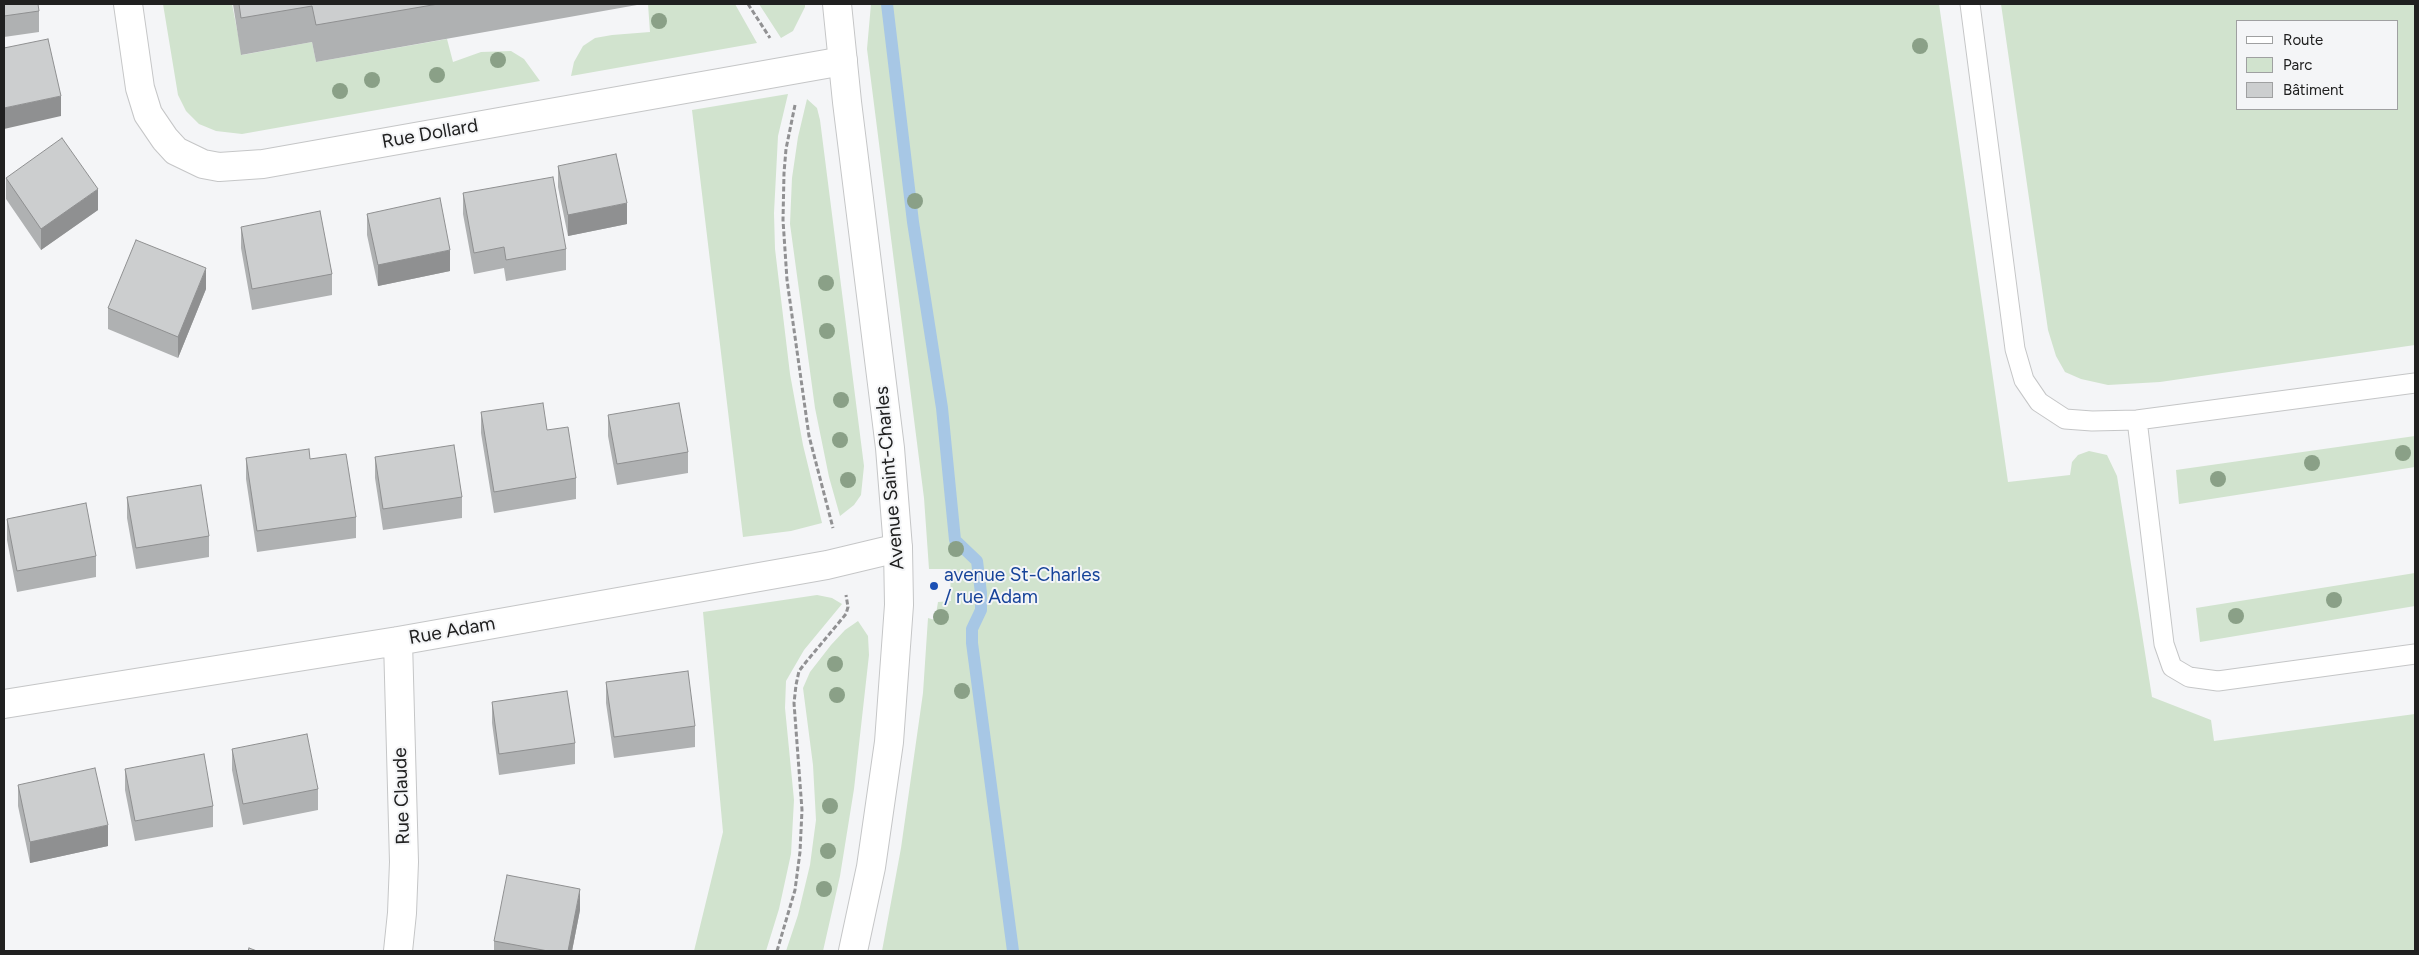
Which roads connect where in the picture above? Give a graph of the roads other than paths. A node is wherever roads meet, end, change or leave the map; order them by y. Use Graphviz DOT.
graph roads {
  1 [pos="128,4"];
  2 [pos="837,4"];
  3 [pos="1970,4"];
  4 [pos="843,61"];
  5 [pos="2415,383"];
  6 [pos="2137,420"];
  7 [pos="898,548"];
  8 [pos="398,641"];
  9 [pos="2415,654"];
  10 [pos="4,704"];
  11 [pos="398,951"];
  12 [pos="853,951"];
  1 -- 4 [label="street, Rue Dollard"];
  2 -- 4 [label="street, Avenue Saint-Charles"];
  3 -- 6 [label="lane"];
  4 -- 7 [label="street, Avenue Saint-Charles"];
  5 -- 6 [label="lane"];
  6 -- 9 [label="lane"];
  7 -- 8 [label="street, Rue Adam"];
  7 -- 12 [label="street, Avenue Saint-Charles"];
  8 -- 10 [label="street, Rue Adam"];
  8 -- 11 [label="street, Rue Claude"];
}
